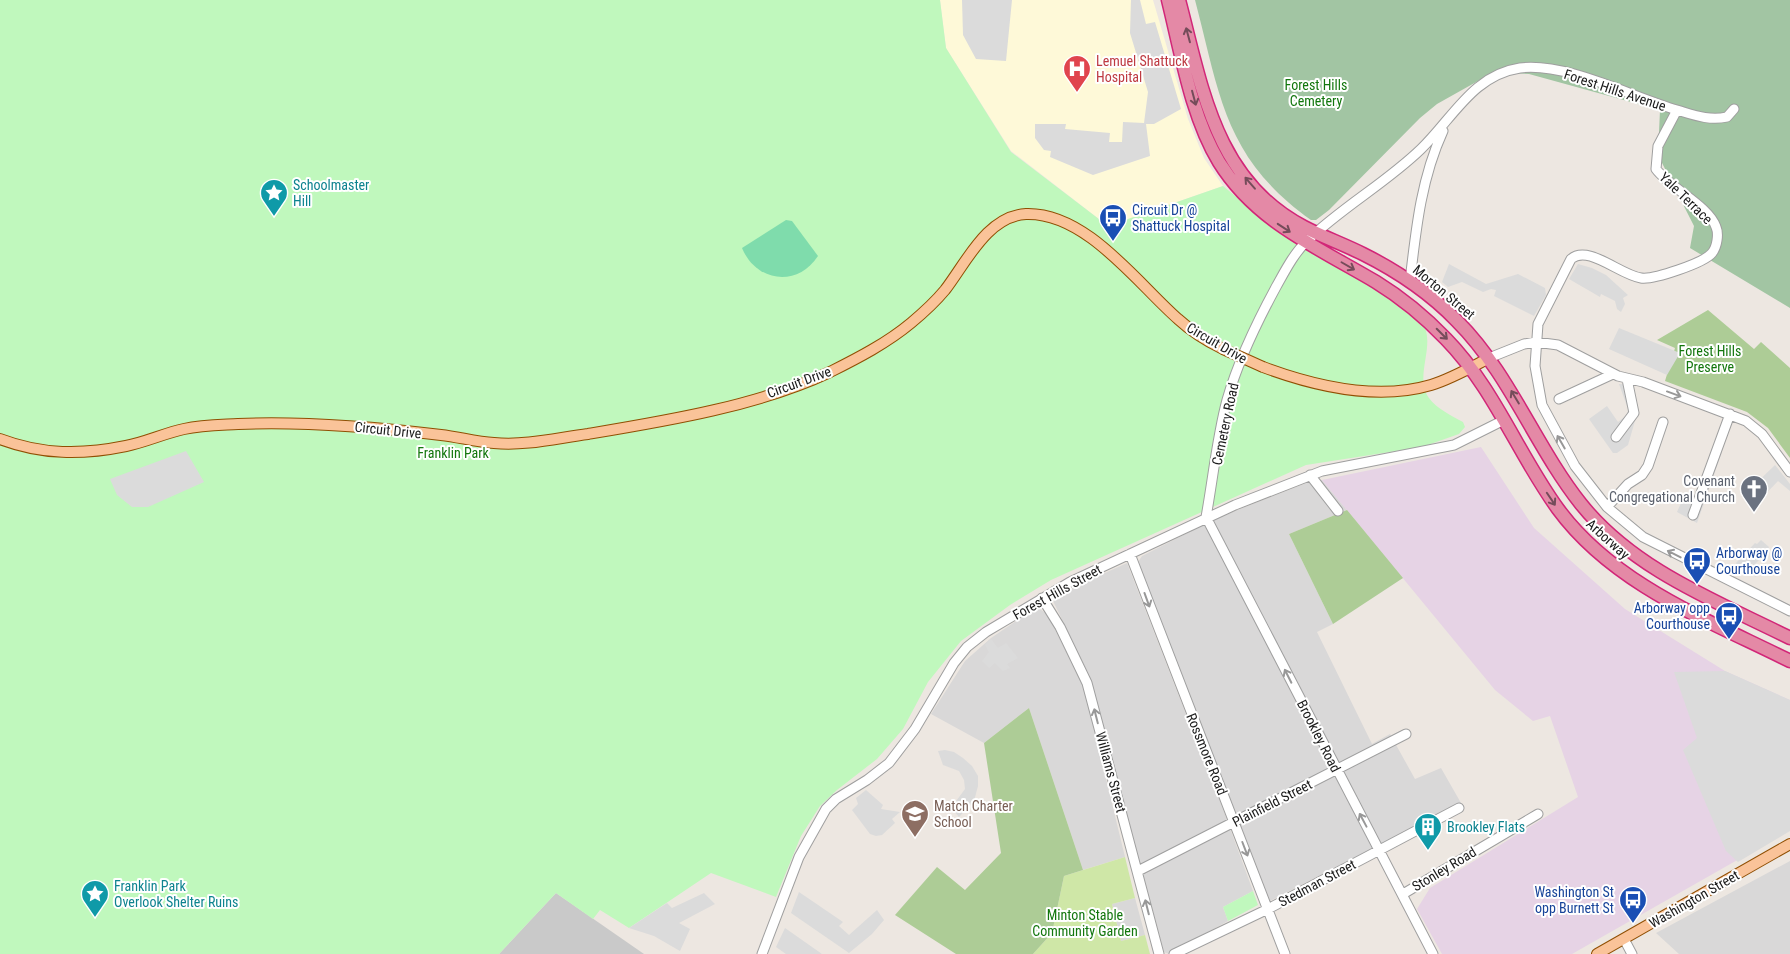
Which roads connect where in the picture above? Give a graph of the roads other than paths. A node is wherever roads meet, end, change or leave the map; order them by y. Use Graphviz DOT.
graph roads {
  1 [pos="1168,0"];
  2 [pos="1179,0"];
  3 [pos="1734,109"];
  4 [pos="1677,110"];
  5 [pos="1450,117"];
  6 [pos="1316,233"];
  7 [pos="1306,242"];
  8 [pos="1410,281"];
  9 [pos="1536,342"];
  10 [pos="1489,358"];
  11 [pos="1471,368"];
  12 [pos="1614,374"];
  13 [pos="1627,379"];
  14 [pos="1559,400"];
  15 [pos="1730,414"];
  16 [pos="1504,420"];
  17 [pos="1662,422"];
  18 [pos="1616,437"];
  19 [pos="0,439"];
  20 [pos="1790,472"];
  21 [pos="1310,475"];
  22 [pos="1607,507"];
  23 [pos="1338,510"];
  24 [pos="1693,515"];
  25 [pos="1206,517"];
  26 [pos="1130,554"];
  27 [pos="1042,598"];
  28 [pos="1790,611"];
  29 [pos="1771,628"];
  30 [pos="1790,638"];
  31 [pos="1749,640"];
  32 [pos="1790,661"];
  33 [pos="1406,734"];
  34 [pos="1337,770"];
  35 [pos="1459,808"];
  36 [pos="1538,814"];
  37 [pos="1234,822"];
  38 [pos="1790,844"];
  39 [pos="1379,851"];
  40 [pos="1138,871"];
  41 [pos="1402,894"];
  42 [pos="1268,909"];
  43 [pos="1624,939"];
  44 [pos="762,954"];
  45 [pos="1159,954"];
  46 [pos="1174,954"];
  47 [pos="1285,954"];
  48 [pos="1433,954"];
  49 [pos="1597,954"];
  50 [pos="1632,954"];
  1 -- 7 [label="highway, one-way"];
  6 -- 2 [label="highway, Morton Street, one-way"];
  3 -- 4 [label="street, Forest Hills Avenue"];
  4 -- 5 [label="street, Forest Hills Avenue"];
  4 -- 9 [label="street, Yale Terrace"];
  5 -- 6 [label="street, Forest Hills Avenue"];
  5 -- 8 [label="street, Forest Hills Avenue"];
  6 -- 7 [label="street, Cemetery Road"];
  6 -- 8 [label="highway, Morton Street"];
  7 -- 11 [label="highway, one-way"];
  7 -- 25 [label="street, Cemetery Road"];
  8 -- 10 [label="highway, Morton Street"];
  9 -- 10 [label="street"];
  9 -- 12 [label="street"];
  22 -- 9 [label="street, Arborway, one-way"];
  10 -- 11 [label="main road, Circuit Drive"];
  29 -- 10 [label="highway, Arborway, one-way"];
  11 -- 16 [label="highway, Arborway"];
  11 -- 19 [label="main road, Circuit Drive, bridge"];
  12 -- 13 [label="street"];
  12 -- 14 [label="street"];
  13 -- 15 [label="street, one-way"];
  13 -- 18 [label="street"];
  15 -- 20 [label="street"];
  15 -- 24 [label="street"];
  16 -- 21 [label="street, Forest Hills Street"];
  16 -- 31 [label="highway, Arborway, one-way"];
  17 -- 22 [label="street"];
  21 -- 23 [label="street"];
  21 -- 25 [label="street, Forest Hills Street"];
  28 -- 22 [label="street, Arborway, one-way"];
  25 -- 26 [label="street, Forest Hills Street"];
  34 -- 25 [label="street, Brookley Road, one-way"];
  26 -- 27 [label="street, Forest Hills Street"];
  26 -- 37 [label="street, Rossmore Road, one-way"];
  40 -- 27 [label="street, Williams Street, one-way"];
  27 -- 44 [label="street, Forest Hills Street"];
  29 -- 30 [label="highway, Arborway"];
  29 -- 31 [label="highway"];
  31 -- 32 [label="highway, Arborway"];
  33 -- 34 [label="street, Plainfield Street"];
  34 -- 37 [label="street, Plainfield Street"];
  39 -- 34 [label="street, Brookley Road, one-way"];
  35 -- 39 [label="street, Stedman Street"];
  36 -- 41 [label="street, Stonley Road"];
  37 -- 40 [label="street, Plainfield Street"];
  37 -- 42 [label="street, Rossmore Road, one-way"];
  38 -- 43 [label="main road, Washington Street"];
  39 -- 41 [label="street, Brookley Road"];
  39 -- 42 [label="street, Stedman Street"];
  45 -- 40 [label="street, Williams Street, one-way"];
  41 -- 48 [label="street, Brookley Road"];
  42 -- 46 [label="street, Stedman Street"];
  42 -- 47 [label="street, Rossmore Road"];
  43 -- 49 [label="main road, Washington Street"];
  43 -- 50 [label="street"];
}
